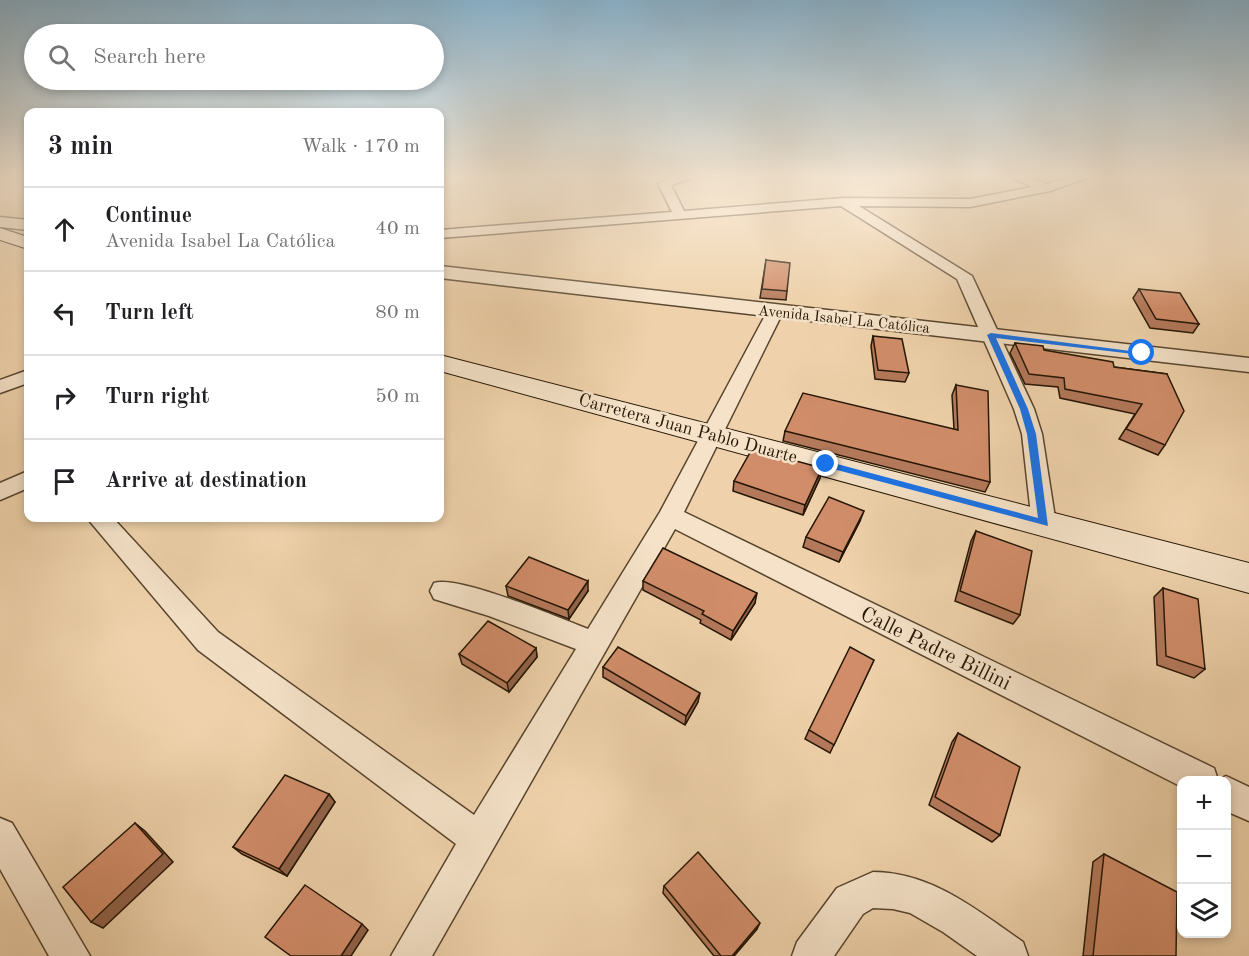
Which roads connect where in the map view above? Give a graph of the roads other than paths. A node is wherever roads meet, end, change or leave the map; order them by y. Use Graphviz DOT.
graph roads {
  1 [pos="622,220"];
  2 [pos="872,220"];
  3 [pos="0,222"];
  4 [pos="24,225"];
  5 [pos="0,234"];
  6 [pos="444,234"];
  7 [pos="24,242"];
  8 [pos="444,272"];
  9 [pos="774,312"];
  10 [pos="991,335"];
  11 [pos="444,364"];
  12 [pos="1249,365"];
  13 [pos="24,378"];
  14 [pos="0,387"];
  15 [pos="714,434"];
  16 [pos="24,482"];
  17 [pos="0,492"];
  18 [pos="670,516"];
  19 [pos="103,522"];
  20 [pos="1044,524"];
  21 [pos="1249,578"];
  22 [pos="443,591"];
  23 [pos="595,644"];
  24 [pos="1194,776"];
  25 [pos="1231,795"];
  26 [pos="1249,804"];
  27 [pos="478,839"];
  28 [pos="3,849"];
  29 [pos="71,956"];
  30 [pos="410,956"];
  31 [pos="811,956"];
  32 [pos="1009,956"];
  1 -- 6 [label="street"];
  2 -- 10 [label="street"];
  3 -- 4 [label="street"];
  5 -- 7 [label="main road"];
  8 -- 9 [label="street, Avenida Isabel La Católica"];
  9 -- 10 [label="street, Avenida Isabel La Católica"];
  9 -- 15 [label="street"];
  10 -- 12 [label="street, Avenida Isabel La Católica"];
  10 -- 20 [label="street"];
  11 -- 15 [label="main road, Carretera Juan Pablo Duarte"];
  13 -- 14 [label="street"];
  15 -- 18 [label="street"];
  15 -- 20 [label="main road, Carretera Juan Pablo Duarte"];
  16 -- 17 [label="street"];
  18 -- 23 [label="street"];
  18 -- 24 [label="street, Calle Padre Billini"];
  19 -- 27 [label="street"];
  20 -- 21 [label="main road, Carretera Juan Pablo Duarte"];
  22 -- 23 [label="street"];
  23 -- 27 [label="street"];
  25 -- 26 [label="street"];
  27 -- 30 [label="street"];
  28 -- 29 [label="street"];
  31 -- 32 [label="street"];
}
